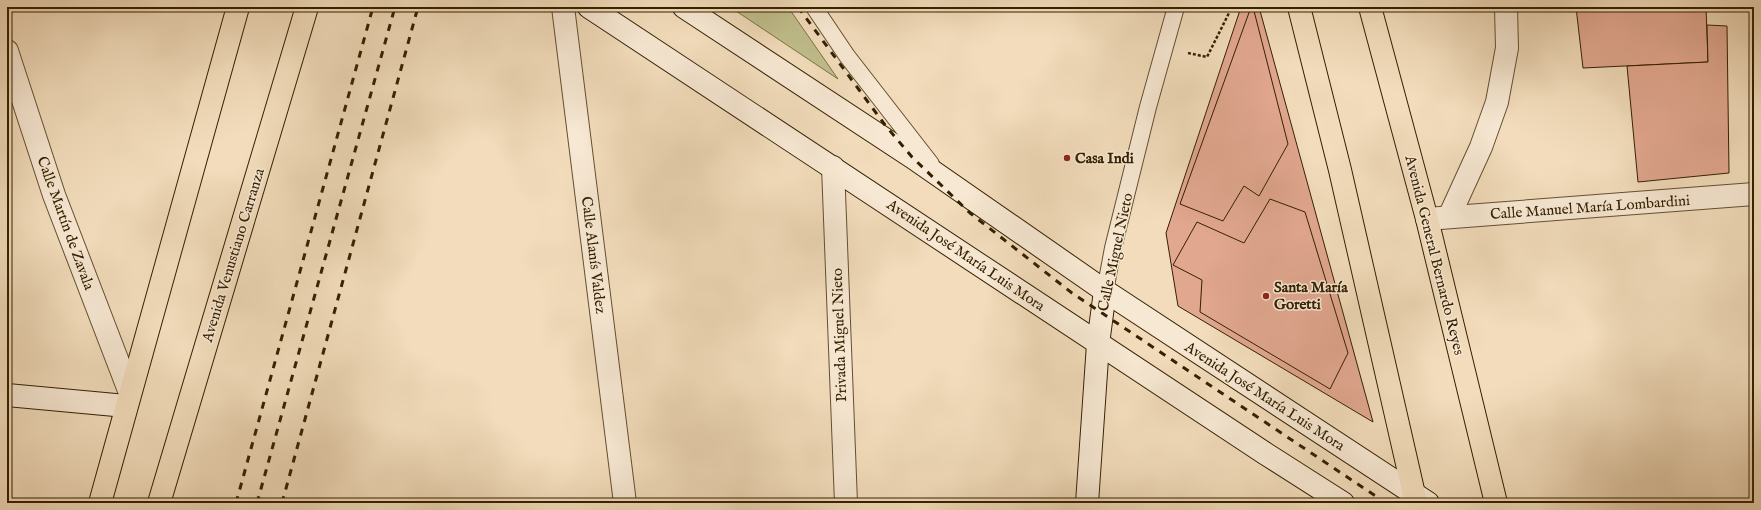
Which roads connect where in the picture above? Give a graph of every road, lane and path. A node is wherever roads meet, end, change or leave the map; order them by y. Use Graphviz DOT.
graph roads {
  1 [pos="238,7"];
  2 [pos="307,7"];
  3 [pos="563,7"];
  4 [pos="589,7"];
  5 [pos="684,7"];
  6 [pos="814,7"];
  7 [pos="1176,7"];
  8 [pos="1232,7"];
  9 [pos="1299,7"];
  10 [pos="1370,7"];
  11 [pos="1420,7"];
  12 [pos="1425,7"];
  13 [pos="1506,7"];
  14 [pos="7,51"];
  15 [pos="1206,57"];
  16 [pos="833,167"];
  17 [pos="942,178"];
  18 [pos="1754,194"];
  19 [pos="1449,218"];
  20 [pos="1427,219"];
  21 [pos="1105,291"];
  22 [pos="1098,344"];
  23 [pos="7,395"];
  24 [pos="128,400"];
  25 [pos="1419,500"];
  26 [pos="100,503"];
  27 [pos="159,503"];
  28 [pos="625,503"];
  29 [pos="846,503"];
  30 [pos="1087,503"];
  31 [pos="1343,503"];
  32 [pos="1496,503"];
  1 -- 24 [label="main road"];
  2 -- 27 [label="main road, Avenida Venustiano Carranza"];
  3 -- 28 [label="street, Calle Alanís Valdez"];
  4 -- 16 [label="street, Avenida José María Luis Mora"];
  5 -- 17 [label="street, Avenida José María Luis Mora"];
  6 -- 17 [label="lane"];
  7 -- 21 [label="lane, Calle Miguel Nieto"];
  8 -- 15 [label="path"];
  9 -- 25 [label="main road"];
  10 -- 20 [label="main road, Avenida General Bernardo Reyes"];
  11 -- 12 [label="path"];
  13 -- 19 [label="street"];
  14 -- 24 [label="street, Calle Martín de Zavala"];
  16 -- 22 [label="street, Avenida José María Luis Mora"];
  16 -- 29 [label="street, Privada Miguel Nieto"];
  17 -- 21 [label="street, Avenida José María Luis Mora"];
  18 -- 19 [label="street, Calle Manuel María Lombardini"];
  19 -- 20 [label="street, Calle Manuel María Lombardini"];
  20 -- 32 [label="main road, Avenida General Bernardo Reyes"];
  21 -- 22 [label="street, Calle Miguel Nieto"];
  21 -- 25 [label="street, Avenida José María Luis Mora"];
  22 -- 30 [label="street, Calle Miguel Nieto"];
  22 -- 31 [label="street, Avenida José María Luis Mora"];
  23 -- 24 [label="street"];
  24 -- 26 [label="main road"];
}
